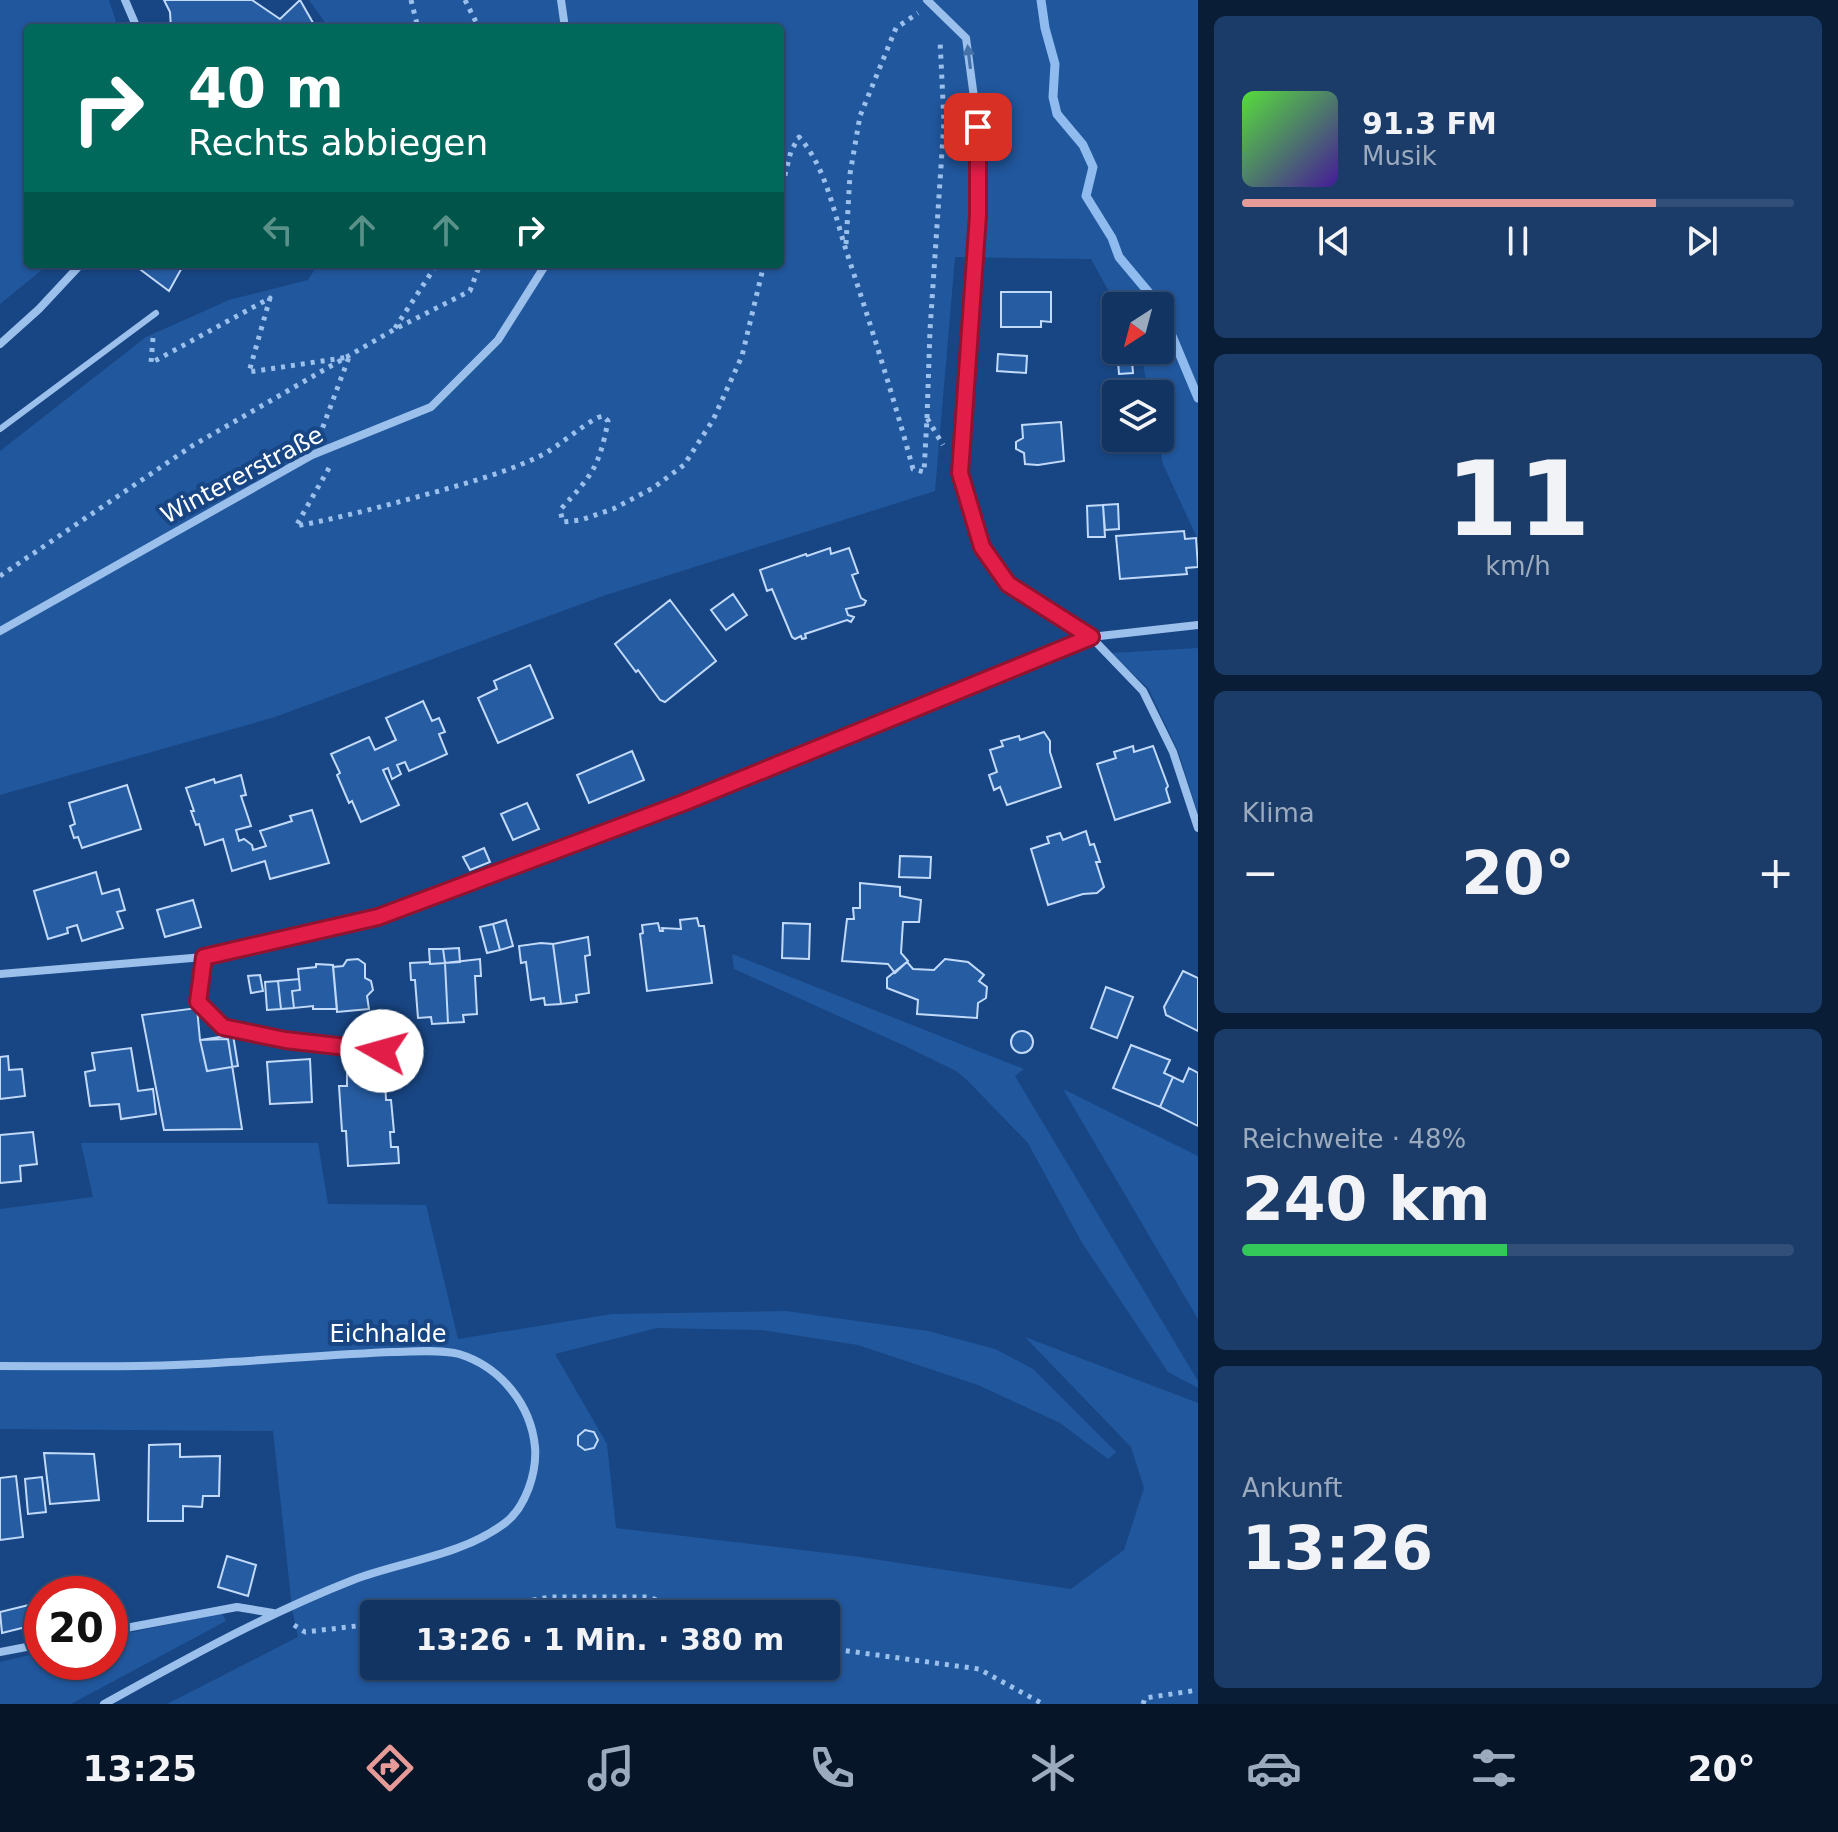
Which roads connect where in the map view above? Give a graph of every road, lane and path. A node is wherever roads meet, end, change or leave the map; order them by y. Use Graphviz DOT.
graph roads {
  1 [pos="125,0"];
  2 [pos="411,0"];
  3 [pos="465,0"];
  4 [pos="561,0"];
  5 [pos="929,2"];
  6 [pos="135,24"];
  7 [pos="417,24"];
  8 [pos="477,24"];
  9 [pos="564,24"];
  10 [pos="784,179"];
  11 [pos="846,249"];
  12 [pos="77,268"];
  13 [pos="434,268"];
  14 [pos="479,268"];
  15 [pos="543,268"];
  16 [pos="763,268"];
  17 [pos="156,313"];
  18 [pos="395,329"];
  19 [pos="0,344"];
  20 [pos="349,357"];
  21 [pos="927,418"];
  22 [pos="0,429"];
  23 [pos="343,445"];
  24 [pos="312,455"];
  25 [pos="960,473"];
  26 [pos="0,576"];
  27 [pos="1198,625"];
  28 [pos="0,631"];
  29 [pos="1091,637"];
  30 [pos="1198,828"];
  31 [pos="204,957"];
  32 [pos="0,974"];
  33 [pos="382,1051"];
  34 [pos="0,1366"];
  35 [pos="533,1600"];
  36 [pos="658,1600"];
  37 [pos="274,1613"];
  38 [pos="360,1626"];
  39 [pos="128,1628"];
  40 [pos="24,1647"];
  41 [pos="840,1650"];
  42 [pos="0,1652"];
  43 [pos="1198,1690"];
  44 [pos="104,1704"];
  45 [pos="1043,1704"];
  46 [pos="1143,1704"];
  1 -- 6 [label="street"];
  2 -- 7 [label="path"];
  3 -- 8 [label="path"];
  4 -- 9 [label="street"];
  5 -- 11 [label="path"];
  5 -- 21 [label="path"];
  25 -- 5 [label="street, one-way"];
  10 -- 11 [label="path"];
  11 -- 21 [label="path"];
  12 -- 19 [label="street"];
  13 -- 18 [label="path"];
  14 -- 18 [label="path"];
  15 -- 23 [label="street, Wintererstraße"];
  16 -- 23 [label="path"];
  17 -- 20 [label="path"];
  17 -- 22 [label="lane"];
  18 -- 20 [label="path"];
  20 -- 24 [label="path"];
  20 -- 26 [label="path"];
  21 -- 25 [label="path"];
  23 -- 24 [label="street, Wintererstraße"];
  24 -- 28 [label="street, Wintererstraße"];
  25 -- 29 [label="street"];
  27 -- 29 [label="street"];
  29 -- 30 [label="street"];
  29 -- 31 [label="street"];
  31 -- 32 [label="street"];
  31 -- 33 [label="lane"];
  34 -- 37 [label="street, Eichhalde"];
  35 -- 36 [label="path"];
  37 -- 38 [label="path"];
  37 -- 39 [label="street"];
  37 -- 44 [label="street, Eichhalde"];
  40 -- 42 [label="street"];
  41 -- 45 [label="path"];
  43 -- 46 [label="path"];
}
